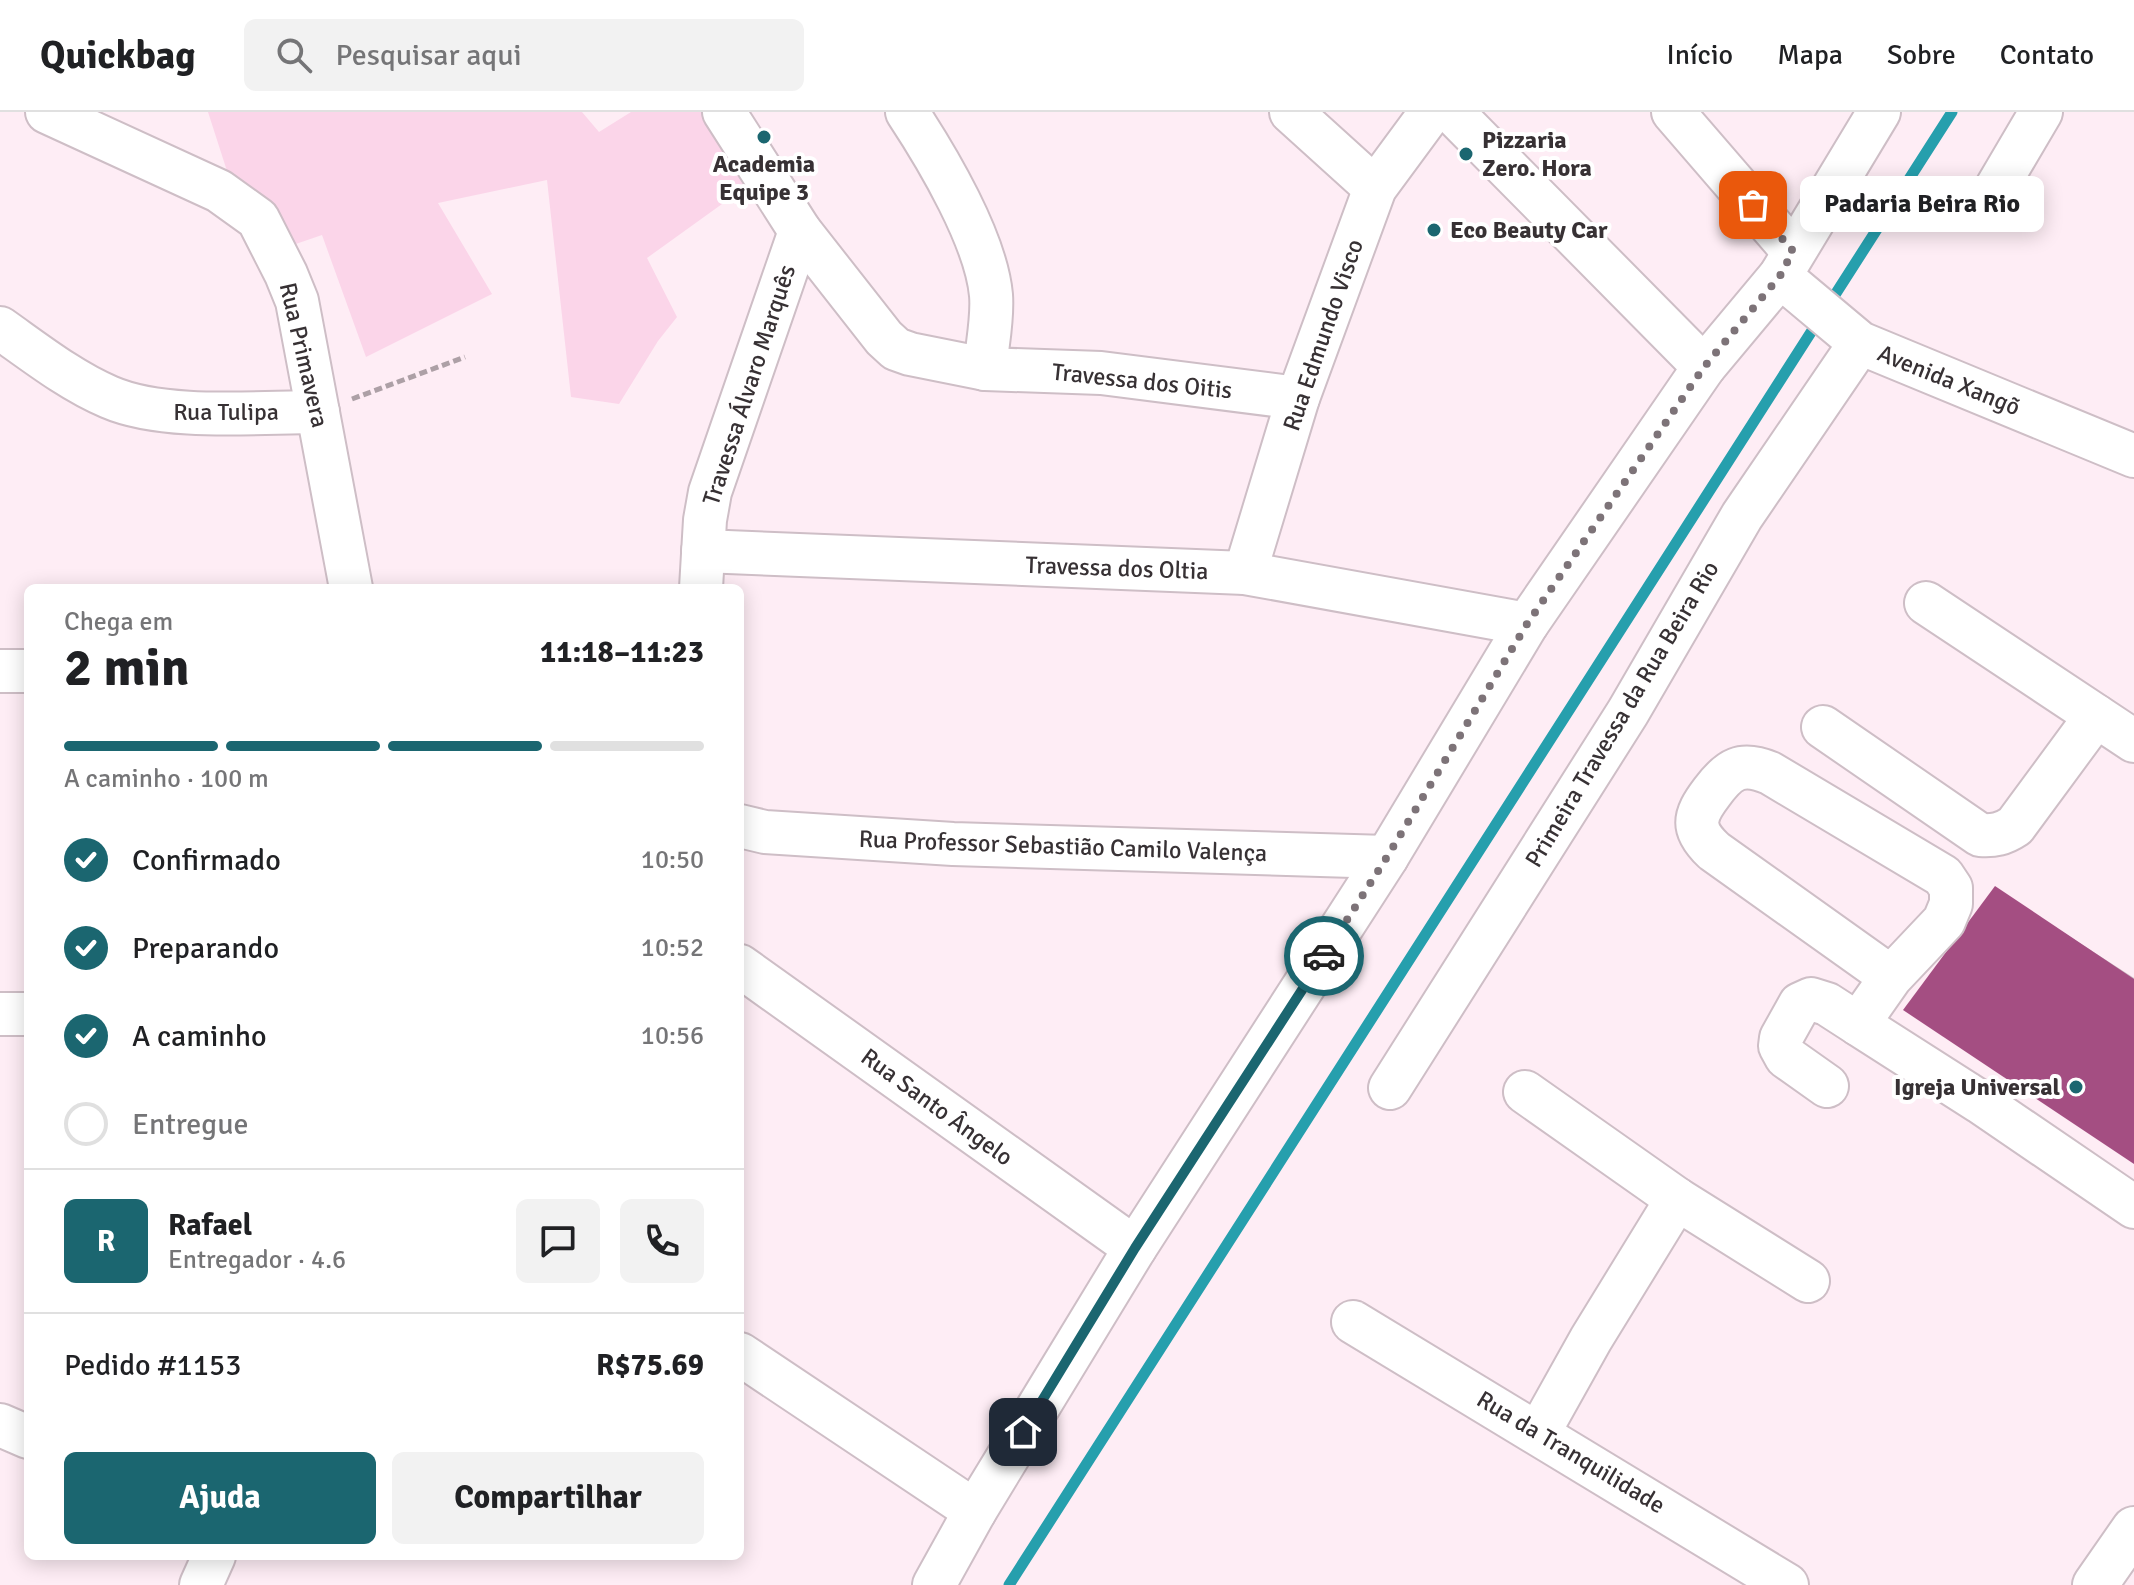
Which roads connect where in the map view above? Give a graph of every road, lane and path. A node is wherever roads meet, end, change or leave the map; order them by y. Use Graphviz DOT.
graph roads {
  1 [pos="47,112"];
  2 [pos="724,112"];
  3 [pos="907,112"];
  4 [pos="1291,112"];
  5 [pos="1431,112"];
  6 [pos="1452,112"];
  7 [pos="1673,112"];
  8 [pos="1879,112"];
  9 [pos="2041,112"];
  10 [pos="1375,188"];
  11 [pos="1991,197"];
  12 [pos="800,231"];
  13 [pos="1791,274"];
  14 [pos="0,328"];
  15 [pos="1856,340"];
  16 [pos="465,357"];
  17 [pos="1704,367"];
  18 [pos="985,369"];
  19 [pos="1298,398"];
  20 [pos="318,412"];
  21 [pos="2134,456"];
  22 [pos="702,569"];
  23 [pos="1245,573"];
  24 [pos="350,584"];
  25 [pos="1926,603"];
  26 [pos="1527,624"];
  27 [pos="0,671"];
  28 [pos="24,671"];
  29 [pos="2096,716"];
  30 [pos="1823,727"];
  31 [pos="2134,741"];
  32 [pos="744,827"];
  33 [pos="1387,857"];
  34 [pos="744,969"];
  35 [pos="1891,977"];
  36 [pos="0,1014"];
  37 [pos="24,1014"];
  38 [pos="1858,1024"];
  39 [pos="1827,1086"];
  40 [pos="1390,1088"];
  41 [pos="1525,1092"];
  42 [pos="1677,1199"];
  43 [pos="2134,1207"];
  44 [pos="1135,1248"];
  45 [pos="1808,1281"];
  46 [pos="1353,1322"];
  47 [pos="746,1365"];
  48 [pos="0,1425"];
  49 [pos="1539,1432"];
  50 [pos="24,1435"];
  51 [pos="975,1511"];
  52 [pos="2134,1529"];
  53 [pos="212,1560"];
  54 [pos="201,1585"];
  55 [pos="934,1585"];
  56 [pos="1787,1585"];
  57 [pos="2095,1585"];
  1 -- 20 [label="street, Rua Primavera"];
  2 -- 12 [label="street, Travessa dos Oitis"];
  3 -- 18 [label="street"];
  4 -- 10 [label="street"];
  5 -- 10 [label="street, Rua Edmundo Visco"];
  6 -- 17 [label="street"];
  7 -- 13 [label="street, Avenida Xangõ"];
  8 -- 13 [label="street"];
  9 -- 11 [label="street"];
  10 -- 19 [label="street, Rua Edmundo Visco"];
  12 -- 18 [label="street, Travessa dos Oitis"];
  12 -- 22 [label="street, Travessa Álvaro Marquês"];
  13 -- 15 [label="street, Avenida Xangõ"];
  13 -- 17 [label="street"];
  14 -- 20 [label="street, Rua Tulipa"];
  15 -- 21 [label="street, Avenida Xangõ"];
  15 -- 40 [label="street, Primeira Travessa da Rua Beira Rio"];
  16 -- 20 [label="path"];
  17 -- 26 [label="street"];
  18 -- 19 [label="street, Travessa dos Oitis"];
  19 -- 23 [label="street, Rua Edmundo Visco"];
  20 -- 24 [label="street, Rua Primavera"];
  22 -- 23 [label="street, Travessa dos Oltia"];
  23 -- 26 [label="street, Travessa dos Oltia"];
  25 -- 29 [label="street"];
  26 -- 33 [label="street"];
  27 -- 28 [label="street"];
  29 -- 30 [label="street"];
  29 -- 31 [label="street"];
  32 -- 33 [label="street, Rua Professor Sebastião Camilo Valença"];
  33 -- 44 [label="street"];
  34 -- 44 [label="street, Rua Santo Ângelo"];
  35 -- 35 [label="street"];
  35 -- 38 [label="street"];
  36 -- 37 [label="street"];
  38 -- 39 [label="street"];
  38 -- 43 [label="street"];
  41 -- 42 [label="street"];
  42 -- 45 [label="street"];
  42 -- 49 [label="street"];
  44 -- 51 [label="street"];
  46 -- 49 [label="street, Rua da Tranquilidade"];
  47 -- 51 [label="street"];
  48 -- 50 [label="street"];
  49 -- 56 [label="street, Rua da Tranquilidade"];
  51 -- 55 [label="street"];
  52 -- 57 [label="main road"];
  53 -- 54 [label="street"];
}
